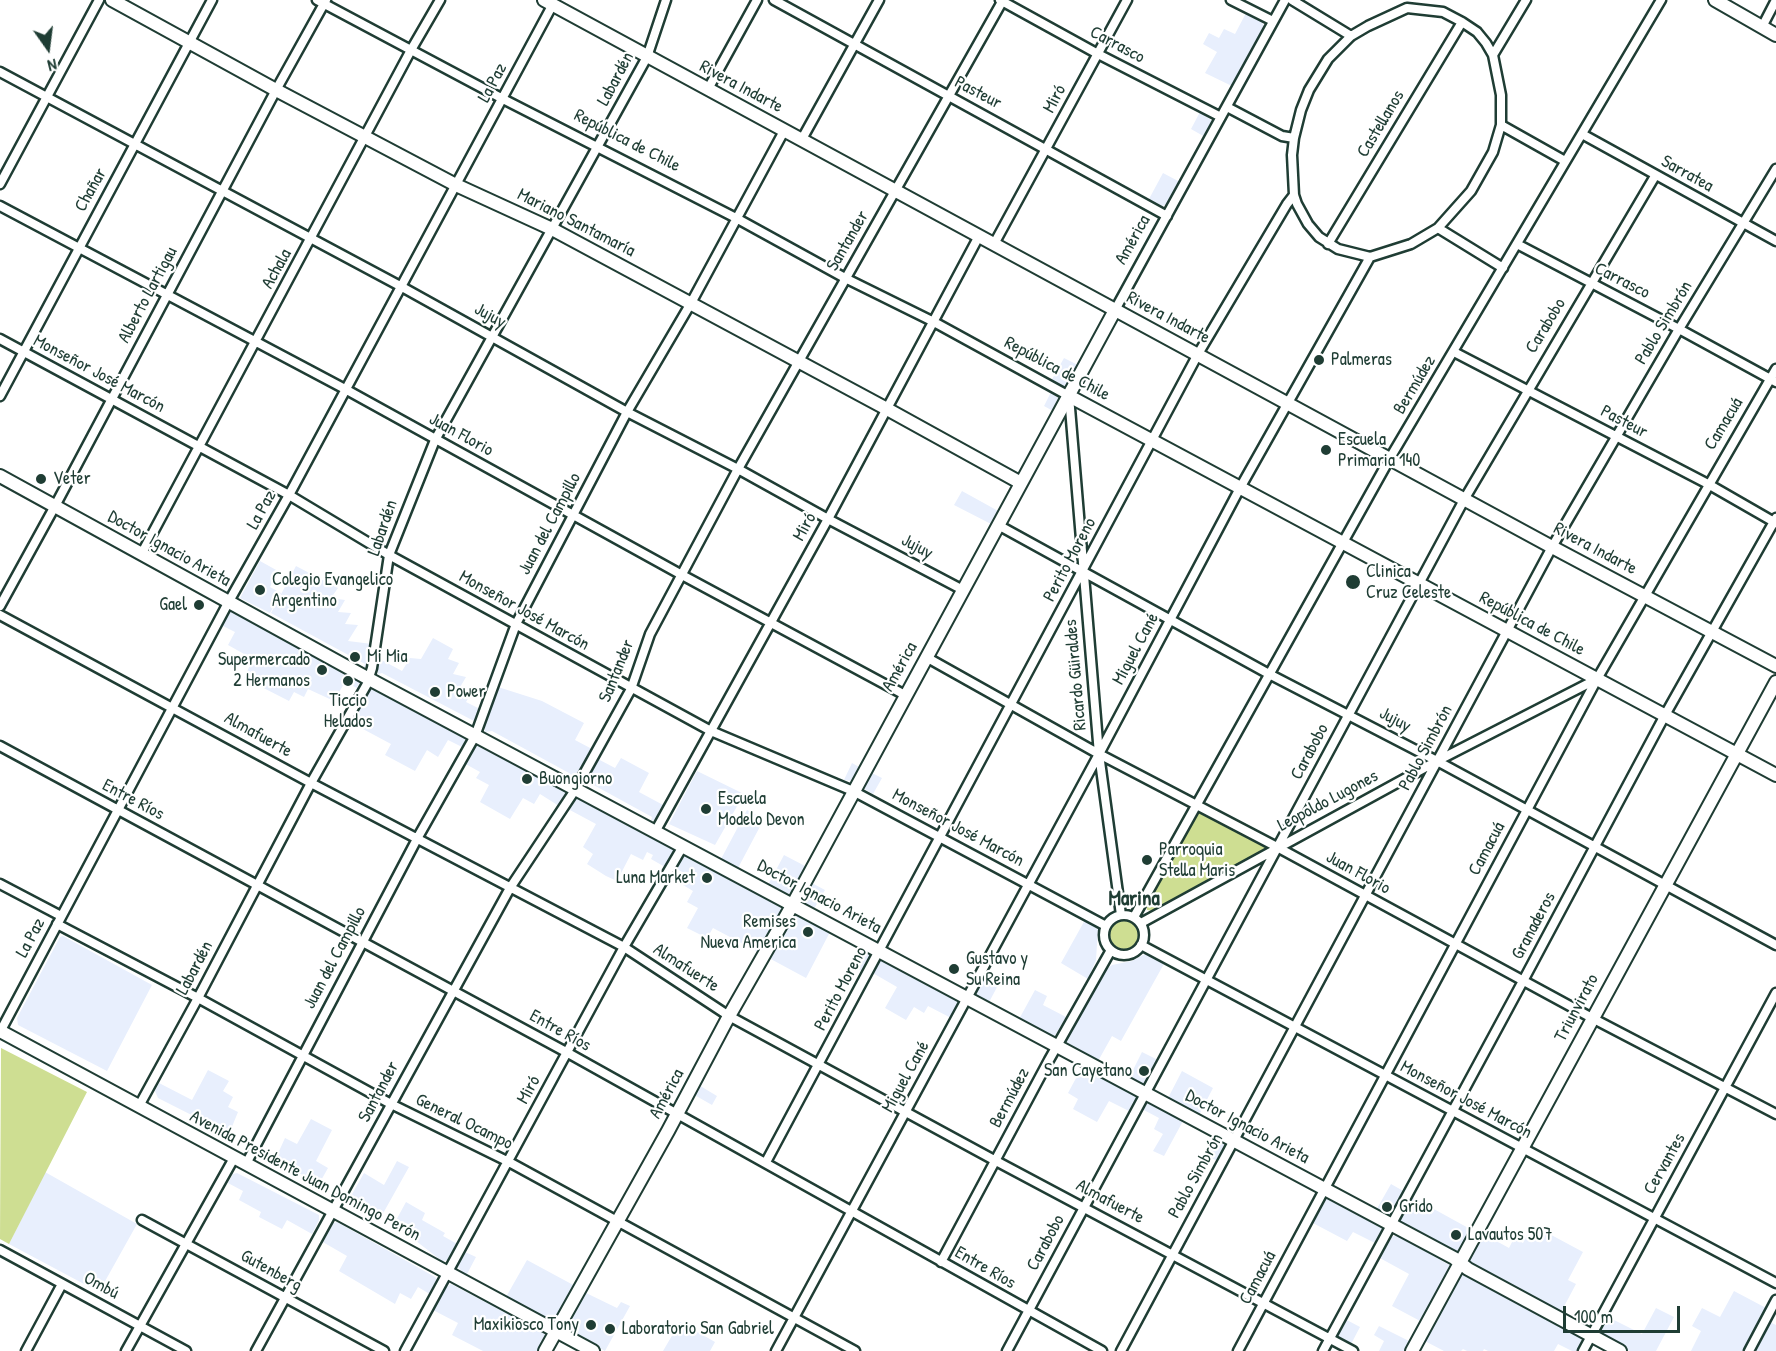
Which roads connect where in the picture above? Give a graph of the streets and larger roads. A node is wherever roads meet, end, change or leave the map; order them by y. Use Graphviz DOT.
graph roads {
  1 [pos="99,0"];
  2 [pos="112,0"];
  3 [pos="212,0"];
  4 [pos="440,0"];
  5 [pos="666,0"];
  6 [pos="758,0"];
  7 [pos="774,0"];
  8 [pos="879,0"];
  9 [pos="1002,0"];
  10 [pos="1127,0"];
  11 [pos="1231,0"];
  12 [pos="1285,0"];
  13 [pos="1292,0"];
  14 [pos="1526,0"];
  15 [pos="1661,0"];
  16 [pos="1715,0"];
  17 [pos="1776,0"];
  18 [pos="322,1"];
  19 [pos="548,2"];
  20 [pos="1408,4"];
  21 [pos="1273,21"];
  22 [pos="1462,21"];
  23 [pos="1762,27"];
  24 [pos="1776,35"];
  25 [pos="1351,36"];
  26 [pos="189,43"];
  27 [pos="854,45"];
  28 [pos="411,50"];
  29 [pos="1098,54"];
  30 [pos="1493,55"];
  31 [pos="647,57"];
  32 [pos="0,72"];
  33 [pos="708,89"];
  34 [pos="276,90"];
  35 [pos="948,95"];
  36 [pos="46,96"];
  37 [pos="503,99"];
  38 [pos="1227,107"];
  39 [pos="1221,117"];
  40 [pos="1501,126"];
  41 [pos="784,131"];
  42 [pos="1582,134"];
  43 [pos="365,137"];
  44 [pos="1294,138"];
  45 [pos="802,140"];
  46 [pos="136,144"];
  47 [pos="598,146"];
  48 [pos="1047,149"];
  49 [pos="1565,161"];
  50 [pos="1776,169"];
  51 [pos="1655,176"];
  52 [pos="0,184"];
  53 [pos="456,185"];
  54 [pos="223,190"];
  55 [pos="896,190"];
  56 [pos="1294,195"];
  57 [pos="0,206"];
  58 [pos="1167,216"];
  59 [pos="736,218"];
  60 [pos="1744,224"];
  61 [pos="1438,228"];
  62 [pos="552,229"];
  63 [pos="979,236"];
  64 [pos="312,238"];
  65 [pos="1776,241"];
  66 [pos="994,244"];
  67 [pos="1328,244"];
  68 [pos="1517,244"];
  69 [pos="78,248"];
  70 [pos="1370,257"];
  71 [pos="1503,268"];
  72 [pos="845,278"];
  73 [pos="1590,284"];
  74 [pos="402,287"];
  75 [pos="167,294"];
  76 [pos="691,303"];
  77 [pos="1115,310"];
  78 [pos="934,322"];
  79 [pos="1679,328"];
  80 [pos="492,336"];
  81 [pos="0,339"];
  82 [pos="255,342"];
  83 [pos="23,352"];
  84 [pos="1454,352"];
  85 [pos="1198,354"];
  86 [pos="800,362"];
  87 [pos="1776,369"];
  88 [pos="1773,380"];
  89 [pos="345,389"];
  90 [pos="1528,389"];
  91 [pos="0,396"];
  92 [pos="1069,396"];
  93 [pos="111,400"];
  94 [pos="1287,402"];
  95 [pos="887,409"];
  96 [pos="627,412"];
  97 [pos="1617,437"];
  98 [pos="435,440"];
  99 [pos="1153,440"];
  100 [pos="200,446"];
  101 [pos="1390,458"];
  102 [pos="738,469"];
  103 [pos="0,476"];
  104 [pos="1021,483"];
  105 [pos="1707,484"];
  106 [pos="1240,489"];
  107 [pos="289,495"];
  108 [pos="1465,498"];
  109 [pos="56,507"];
  110 [pos="573,515"];
  111 [pos="828,519"];
  112 [pos="1775,521"];
  113 [pos="998,525"];
  114 [pos="1343,542"];
  115 [pos="1552,547"];
  116 [pos="142,553"];
  117 [pos="389,555"];
  118 [pos="1083,571"];
  119 [pos="682,575"];
  120 [pos="1419,583"];
  121 [pos="963,590"];
  122 [pos="1643,595"];
  123 [pos="228,603"];
  124 [pos="0,606"];
  125 [pos="0,615"];
  126 [pos="1170,618"];
  127 [pos="771,622"];
  128 [pos="516,624"];
  129 [pos="1712,631"];
  130 [pos="1507,632"];
  131 [pos="926,657"];
  132 [pos="1776,666"];
  133 [pos="1269,674"];
  134 [pos="369,679"];
  135 [pos="1597,679"];
  136 [pos="1776,682"];
  137 [pos="631,689"];
  138 [pos="905,695"];
  139 [pos="172,706"];
  140 [pos="1011,706"];
  141 [pos="1349,714"];
  142 [pos="1665,715"];
  143 [pos="711,731"];
  144 [pos="476,736"];
  145 [pos="0,746"];
  146 [pos="1099,754"];
  147 [pos="1737,754"];
  148 [pos="1437,761"];
  149 [pos="1776,775"];
  150 [pos="311,783"];
  151 [pos="575,790"];
  152 [pos="853,791"];
  153 [pos="1197,805"];
  154 [pos="1526,810"];
  155 [pos="118,811"];
  156 [pos="655,832"];
  157 [pos="418,837"];
  158 [pos="940,837"];
  159 [pos="683,846"];
  160 [pos="1277,847"];
  161 [pos="1594,847"];
  162 [pos="0,884"];
  163 [pos="1029,884"];
  164 [pos="258,885"];
  165 [pos="1665,886"];
  166 [pos="510,888"];
  167 [pos="1366,896"];
  168 [pos="793,904"];
  169 [pos="1121,915"];
  170 [pos="59,920"];
  171 [pos="1137,920"];
  172 [pos="1106,926"];
  173 [pos="363,942"];
  174 [pos="1456,944"];
  175 [pos="1141,945"];
  176 [pos="1776,945"];
  177 [pos="624,947"];
  178 [pos="880,950"];
  179 [pos="1110,950"];
  180 [pos="1206,980"];
  181 [pos="1523,981"];
  182 [pos="452,991"];
  183 [pos="1776,993"];
  184 [pos="968,997"];
  185 [pos="198,998"];
  186 [pos="729,1016"];
  187 [pos="1592,1018"];
  188 [pos="1294,1027"];
  189 [pos="0,1031"];
  190 [pos="1056,1047"];
  191 [pos="568,1053"];
  192 [pos="302,1055"];
  193 [pos="819,1065"];
  194 [pos="1385,1075"];
  195 [pos="1726,1088"];
  196 [pos="1146,1093"];
  197 [pos="391,1104"];
  198 [pos="139,1106"];
  199 [pos="1452,1111"];
  200 [pos="906,1112"];
  201 [pos="677,1114"];
  202 [pos="1776,1114"];
  203 [pos="1234,1141"];
  204 [pos="1522,1149"];
  205 [pos="240,1161"];
  206 [pos="996,1161"];
  207 [pos="508,1162"];
  208 [pos="766,1162"];
  209 [pos="1324,1189"];
  210 [pos="1084,1207"];
  211 [pos="333,1211"];
  212 [pos="852,1212"];
  213 [pos="1654,1219"];
  214 [pos="142,1220"];
  215 [pos="618,1221"];
  216 [pos="1390,1224"];
  217 [pos="187,1243"];
  218 [pos="0,1250"];
  219 [pos="1173,1255"];
  220 [pos="941,1262"];
  221 [pos="1460,1263"];
  222 [pos="448,1273"];
  223 [pos="1776,1283"];
  224 [pos="62,1284"];
  225 [pos="286,1298"];
  226 [pos="1776,1300"];
  227 [pos="1264,1303"];
  228 [pos="1028,1311"];
  229 [pos="794,1318"];
  230 [pos="140,1325"];
  231 [pos="556,1331"];
  232 [pos="1592,1336"];
  233 [pos="1329,1339"];
  234 [pos="26,1351"];
  235 [pos="126,1351"];
  236 [pos="186,1351"];
  237 [pos="256,1351"];
  238 [pos="384,1351"];
  239 [pos="405,1351"];
  240 [pos="545,1351"];
  241 [pos="593,1351"];
  242 [pos="776,1351"];
  243 [pos="855,1351"];
  244 [pos="1007,1351"];
  245 [pos="1102,1351"];
  246 [pos="1121,1351"];
  247 [pos="1238,1351"];
  248 [pos="1323,1351"];
  249 [pos="1353,1351"];
  250 [pos="1412,1351"];
  251 [pos="1583,1351"];
  252 [pos="1620,1351"];
  253 [pos="1749,1351"];
  1 -- 36 [label="street"];
  2 -- 26 [label="street, Mariano Santamaría"];
  3 -- 26 [label="street, Chañar"];
  4 -- 28 [label="street, Achala"];
  5 -- 31 [label="street, Labardén"];
  6 -- 33 [label="street"];
  7 -- 27 [label="street, Pasteur"];
  8 -- 27 [label="street"];
  9 -- 29 [label="street, Carrasco"];
  9 -- 35 [label="street, Santander"];
  10 -- 29 [label="street, Miró"];
  11 -- 21 [label="street"];
  12 -- 21 [label="street, América"];
  13 -- 25 [label="street"];
  14 -- 30 [label="street"];
  15 -- 42 [label="street, Bermúdez"];
  16 -- 23 [label="street"];
  17 -- 23 [label="street"];
  18 -- 28 [label="street, República de Chile"];
  18 -- 34 [label="street, Alberto Lartigau"];
  19 -- 31 [label="street, Rivera Indarte"];
  19 -- 37 [label="street, La Paz"];
  20 -- 22 [label="street"];
  20 -- 25 [label="street"];
  21 -- 38 [label="street, América"];
  22 -- 30 [label="street"];
  22 -- 67 [label="street, Castellanos"];
  23 -- 24 [label="street"];
  25 -- 44 [label="street"];
  26 -- 34 [label="street, Mariano Santamaría"];
  26 -- 46 [label="street, Chañar"];
  27 -- 35 [label="street, Pasteur"];
  27 -- 45 [label="street"];
  28 -- 37 [label="street, República de Chile"];
  28 -- 43 [label="street, Achala"];
  29 -- 39 [label="street, Carrasco"];
  29 -- 48 [label="street, Miró"];
  30 -- 40 [label="street"];
  31 -- 33 [label="street, Rivera Indarte"];
  31 -- 47 [label="street, Labardén"];
  32 -- 36 [label="street, Jujuy"];
  33 -- 41 [label="street, Rivera Indarte"];
  34 -- 43 [label="street, Mariano Santamaría"];
  34 -- 54 [label="street, Alberto Lartigau"];
  35 -- 48 [label="street, Pasteur"];
  35 -- 55 [label="street, Santander"];
  36 -- 46 [label="street, Jujuy"];
  36 -- 52 [label="street"];
  37 -- 47 [label="street, República de Chile"];
  37 -- 53 [label="street, La Paz"];
  38 -- 39 [label="street, América"];
  38 -- 44 [label="street"];
  39 -- 58 [label="street, América"];
  40 -- 49 [label="street"];
  40 -- 61 [label="street"];
  41 -- 45 [label="street, Rivera Indarte"];
  41 -- 59 [label="street, Juan del Campillo"];
  42 -- 49 [label="street, Bermúdez"];
  42 -- 51 [label="street, Sarratea"];
  43 -- 53 [label="street, Mariano Santamaría"];
  43 -- 64 [label="street, Achala"];
  44 -- 56 [label="street"];
  45 -- 55 [label="street, Rivera Indarte"];
  46 -- 54 [label="street, Jujuy"];
  46 -- 69 [label="street, Chañar"];
  47 -- 59 [label="street, República de Chile"];
  47 -- 62 [label="street, Labardén"];
  48 -- 58 [label="street, Pasteur"];
  48 -- 66 [label="street, Miró"];
  49 -- 68 [label="street, Bermúdez"];
  50 -- 60 [label="street, Pablo Simbrón"];
  51 -- 60 [label="street, Sarratea"];
  51 -- 73 [label="street, Carabobo"];
  53 -- 62 [label="street, Mariano Santamaría"];
  53 -- 74 [label="street, La Paz"];
  54 -- 64 [label="street, Jujuy"];
  54 -- 75 [label="street, Alberto Lartigau"];
  55 -- 63 [label="street, Rivera Indarte"];
  55 -- 72 [label="street, Santander"];
  56 -- 67 [label="street"];
  56 -- 85 [label="street, Perito Moreno"];
  57 -- 69 [label="street, Juan Florio"];
  58 -- 77 [label="street, América"];
  59 -- 72 [label="street, República de Chile"];
  59 -- 76 [label="street, Juan del Campillo"];
  60 -- 65 [label="street, Sarratea"];
  60 -- 79 [label="street, Pablo Simbrón"];
  61 -- 70 [label="street"];
  61 -- 71 [label="street"];
  62 -- 76 [label="street, Mariano Santamaría"];
  62 -- 80 [label="street, Labardén"];
  63 -- 66 [label="street, Rivera Indarte"];
  63 -- 78 [label="street, Miró"];
  64 -- 74 [label="street, Jujuy"];
  64 -- 82 [label="street, Achala"];
  66 -- 77 [label="street, Rivera Indarte"];
  67 -- 70 [label="street"];
  68 -- 71 [label="street, Bermúdez"];
  68 -- 73 [label="street, Carrasco"];
  69 -- 75 [label="street, Juan Florio"];
  69 -- 83 [label="street, Chañar"];
  70 -- 94 [label="street, Miguel Cané"];
  71 -- 84 [label="street, Bermúdez"];
  72 -- 78 [label="street, República de Chile"];
  72 -- 86 [label="street, Santander"];
  73 -- 79 [label="street, Carrasco"];
  73 -- 90 [label="street, Carabobo"];
  74 -- 80 [label="street, Jujuy"];
  74 -- 89 [label="street, La Paz"];
  75 -- 82 [label="street, Juan Florio"];
  75 -- 93 [label="street, Alberto Lartigau"];
  76 -- 86 [label="street, Mariano Santamaría"];
  76 -- 96 [label="street, Juan del Campillo"];
  77 -- 85 [label="street, Rivera Indarte"];
  77 -- 92 [label="street, América"];
  78 -- 92 [label="street, República de Chile"];
  78 -- 95 [label="street, Miró"];
  79 -- 88 [label="street, Carrasco"];
  79 -- 97 [label="street, Pablo Simbrón"];
  80 -- 96 [label="street, Jujuy"];
  80 -- 98 [label="street, Labardén"];
  81 -- 83 [label="street, Monseñor José Marcón"];
  82 -- 89 [label="street, Juan Florio"];
  82 -- 100 [label="street, Achala"];
  83 -- 91 [label="street, Chañar"];
  83 -- 93 [label="street, Monseñor José Marcón"];
  84 -- 90 [label="street, Pasteur"];
  84 -- 101 [label="street, Bermúdez"];
  85 -- 94 [label="street, Rivera Indarte"];
  85 -- 99 [label="street, Perito Moreno"];
  86 -- 95 [label="street, Mariano Santamaría"];
  86 -- 102 [label="street, Santander"];
  87 -- 88 [label="street, Camacuá"];
  88 -- 105 [label="street, Camacuá"];
  89 -- 98 [label="street, Juan Florio"];
  89 -- 107 [label="street, La Paz"];
  90 -- 97 [label="street, Pasteur"];
  90 -- 108 [label="street, Carabobo"];
  92 -- 99 [label="street, República de Chile"];
  92 -- 104 [label="street, América"];
  92 -- 118 [label="street, Ricardo Güiraldes"];
  93 -- 100 [label="street, Monseñor José Marcón"];
  93 -- 109 [label="street, Alberto Lartigau"];
  94 -- 101 [label="street, Rivera Indarte"];
  94 -- 106 [label="street, Miguel Cané"];
  95 -- 104 [label="street, Mariano Santamaría"];
  95 -- 111 [label="street, Miró"];
  96 -- 102 [label="street, Jujuy"];
  96 -- 110 [label="street, Juan del Campillo"];
  97 -- 105 [label="street, Pasteur"];
  97 -- 115 [label="street, Pablo Simbrón"];
  98 -- 110 [label="street, Juan Florio"];
  98 -- 117 [label="street, Labardén"];
  99 -- 106 [label="street, República de Chile"];
  99 -- 118 [label="street, Perito Moreno"];
  100 -- 107 [label="street, Monseñor José Marcón"];
  100 -- 116 [label="street, Achala"];
  101 -- 108 [label="street, Rivera Indarte"];
  101 -- 114 [label="street, Bermúdez"];
  102 -- 111 [label="street, Jujuy"];
  102 -- 119 [label="street, Santander"];
  103 -- 109 [label="street, Doctor Ignacio Arieta"];
  104 -- 113 [label="street, América"];
  105 -- 112 [label="street, Pasteur"];
  105 -- 122 [label="street, Camacuá"];
  106 -- 114 [label="street, República de Chile"];
  106 -- 126 [label="street, Miguel Cané"];
  107 -- 117 [label="street, Monseñor José Marcón"];
  107 -- 123 [label="street, La Paz"];
  108 -- 115 [label="street, Rivera Indarte"];
  108 -- 120 [label="street, Carabobo"];
  109 -- 116 [label="street, Doctor Ignacio Arieta"];
  109 -- 124 [label="street, Alberto Lartigau"];
  110 -- 119 [label="street, Juan Florio"];
  110 -- 128 [label="street, Juan del Campillo"];
  111 -- 121 [label="street, Jujuy"];
  111 -- 127 [label="street, Miró"];
  112 -- 129 [label="street, Granaderos"];
  113 -- 118 [label="street, Jujuy"];
  113 -- 121 [label="street, América"];
  114 -- 120 [label="street, República de Chile"];
  114 -- 133 [label="street, Bermúdez"];
  115 -- 122 [label="street, Rivera Indarte"];
  115 -- 130 [label="street, Pablo Simbrón"];
  116 -- 123 [label="street, Doctor Ignacio Arieta"];
  117 -- 128 [label="street, Monseñor José Marcón"];
  117 -- 134 [label="street, Labardén"];
  118 -- 126 [label="street, Jujuy"];
  118 -- 140 [label="street, Perito Moreno"];
  118 -- 146 [label="street, Ricardo Güiraldes"];
  119 -- 127 [label="street, Juan Florio"];
  119 -- 137 [label="street, Santander"];
  120 -- 130 [label="street, República de Chile"];
  120 -- 141 [label="street, Carabobo"];
  121 -- 131 [label="street, América"];
  122 -- 129 [label="street, Rivera Indarte"];
  122 -- 135 [label="street, Camacuá"];
  123 -- 134 [label="street, Doctor Ignacio Arieta"];
  123 -- 139 [label="street, La Paz"];
  125 -- 139 [label="street, Almafuerte"];
  126 -- 133 [label="street, Jujuy"];
  126 -- 146 [label="street, Miguel Cané"];
  127 -- 138 [label="street, Juan Florio"];
  127 -- 143 [label="street, Miró"];
  128 -- 137 [label="street, Monseñor José Marcón"];
  128 -- 144 [label="street, Juan del Campillo"];
  129 -- 132 [label="street, Rivera Indarte"];
  129 -- 142 [label="street, Granaderos"];
  130 -- 135 [label="street, República de Chile"];
  130 -- 148 [label="street, Pablo Simbrón"];
  131 -- 138 [label="street, América"];
  131 -- 140 [label="street, Juan Florio"];
  133 -- 141 [label="street, Jujuy"];
  133 -- 153 [label="street, Bermúdez"];
  134 -- 144 [label="street, Doctor Ignacio Arieta"];
  134 -- 150 [label="street, Labardén"];
  135 -- 142 [label="street, República de Chile"];
  135 -- 148 [label="street, Leopoldo Lugones"];
  135 -- 154 [label="street, Camacuá"];
  136 -- 147 [label="street, Triunvirato"];
  137 -- 143 [label="street, Monseñor José Marcón"];
  137 -- 151 [label="street, Santander"];
  138 -- 152 [label="street, América"];
  139 -- 150 [label="street, Almafuerte"];
  139 -- 155 [label="street, La Paz"];
  140 -- 146 [label="street, Juan Florio"];
  140 -- 158 [label="street, Perito Moreno"];
  141 -- 148 [label="street, Jujuy"];
  141 -- 160 [label="street, Carabobo"];
  142 -- 147 [label="street, República de Chile"];
  142 -- 161 [label="street, Granaderos"];
  143 -- 152 [label="street, Monseñor José Marcón"];
  143 -- 156 [label="street, Miró"];
  144 -- 151 [label="street, Doctor Ignacio Arieta"];
  144 -- 157 [label="street, Juan del Campillo"];
  145 -- 155 [label="street, Entre Ríos"];
  146 -- 153 [label="street, Juan Florio"];
  146 -- 163 [label="street, Miguel Cané"];
  146 -- 169 [label="street, Ricardo Güiraldes"];
  147 -- 149 [label="street, República de Chile"];
  147 -- 165 [label="street, Triunvirato"];
  148 -- 154 [label="street, Jujuy"];
  148 -- 160 [label="street, Leopoldo Lugones"];
  148 -- 167 [label="street, Pablo Simbrón"];
  150 -- 157 [label="street, Almafuerte"];
  150 -- 164 [label="street, Labardén"];
  151 -- 156 [label="street, Doctor Ignacio Arieta"];
  151 -- 166 [label="street, Santander"];
  152 -- 158 [label="street, Monseñor José Marcón"];
  152 -- 168 [label="street, América"];
  153 -- 160 [label="street, Juan Florio"];
  153 -- 171 [label="street, Bermúdez"];
  154 -- 161 [label="street, Jujuy"];
  154 -- 174 [label="street, Camacuá"];
  155 -- 164 [label="street, Entre Ríos"];
  155 -- 170 [label="street, La Paz"];
  156 -- 159 [label="street, Doctor Ignacio Arieta"];
  157 -- 166 [label="street, Almafuerte"];
  157 -- 173 [label="street, Juan del Campillo"];
  158 -- 163 [label="street, Monseñor José Marcón"];
  158 -- 178 [label="street, Perito Moreno"];
  159 -- 168 [label="street, Doctor Ignacio Arieta"];
  159 -- 177 [label="street, Miró"];
  160 -- 167 [label="street, Juan Florio"];
  160 -- 171 [label="street, Leopoldo Lugones"];
  160 -- 180 [label="street, Carabobo"];
  161 -- 165 [label="street, Jujuy"];
  161 -- 181 [label="street, Granaderos"];
  162 -- 170 [label="street, General Ocampo"];
  163 -- 172 [label="street, Monseñor José Marcón"];
  163 -- 184 [label="street, Miguel Cané"];
  164 -- 173 [label="street, Entre Ríos"];
  164 -- 185 [label="street, Labardén"];
  165 -- 176 [label="street, Jujuy"];
  165 -- 187 [label="street, Triunvirato"];
  166 -- 177 [label="street, Almafuerte"];
  166 -- 182 [label="street, Santander"];
  167 -- 174 [label="street, Juan Florio"];
  167 -- 188 [label="street, Pablo Simbrón"];
  168 -- 178 [label="street, Doctor Ignacio Arieta"];
  168 -- 186 [label="street, América"];
  169 -- 171 [label="street"];
  169 -- 172 [label="street"];
  170 -- 185 [label="street, General Ocampo"];
  170 -- 189 [label="street, La Paz"];
  171 -- 175 [label="street"];
  172 -- 179 [label="street"];
  173 -- 182 [label="street, Entre Ríos"];
  173 -- 192 [label="street, Juan del Campillo"];
  174 -- 181 [label="street, Juan Florio"];
  174 -- 194 [label="street, Camacuá"];
  175 -- 179 [label="street"];
  175 -- 180 [label="street, Monseñor José Marcón"];
  177 -- 186 [label="street, Almafuerte"];
  177 -- 191 [label="street, Miró"];
  178 -- 184 [label="street, Doctor Ignacio Arieta"];
  178 -- 193 [label="street, Perito Moreno"];
  179 -- 190 [label="street, Bermúdez"];
  180 -- 188 [label="street, Monseñor José Marcón"];
  180 -- 196 [label="street, Carabobo"];
  181 -- 187 [label="street, Juan Florio"];
  181 -- 199 [label="street, Granaderos"];
  182 -- 191 [label="street, Entre Ríos"];
  182 -- 197 [label="street, Santander"];
  183 -- 195 [label="street, Cervantes"];
  184 -- 190 [label="street, Doctor Ignacio Arieta"];
  184 -- 200 [label="street, Miguel Cané"];
  185 -- 192 [label="street, General Ocampo"];
  185 -- 198 [label="street, Labardén"];
  186 -- 193 [label="street, Almafuerte"];
  186 -- 201 [label="street, América"];
  187 -- 195 [label="street, Juan Florio"];
  187 -- 204 [label="street, Triunvirato"];
  188 -- 194 [label="street, Monseñor José Marcón"];
  188 -- 203 [label="street, Pablo Simbrón"];
  189 -- 198 [label="street, Avenida Presidente Juan Domingo Perón"];
  190 -- 196 [label="street, Doctor Ignacio Arieta"];
  190 -- 206 [label="street, Bermúdez"];
  191 -- 201 [label="street, Entre Ríos"];
  191 -- 207 [label="street, Miró"];
  192 -- 197 [label="street, General Ocampo"];
  192 -- 205 [label="street, Juan del Campillo"];
  193 -- 200 [label="street, Almafuerte"];
  193 -- 208 [label="street, Perito Moreno"];
  194 -- 199 [label="street, Monseñor José Marcón"];
  194 -- 209 [label="street, Camacuá"];
  195 -- 202 [label="street, Juan Florio"];
  195 -- 213 [label="street, Cervantes"];
  196 -- 203 [label="street, Doctor Ignacio Arieta"];
  196 -- 210 [label="street, Carabobo"];
  197 -- 207 [label="street, General Ocampo"];
  197 -- 211 [label="street, Santander"];
  198 -- 205 [label="street, Avenida Presidente Juan Domingo Perón"];
  199 -- 204 [label="street, Monseñor José Marcón"];
  199 -- 216 [label="street, Granaderos"];
  200 -- 206 [label="street, Almafuerte"];
  200 -- 212 [label="street, Miguel Cané"];
  201 -- 208 [label="street, Entre Ríos"];
  201 -- 215 [label="street, América"];
  203 -- 209 [label="street, Doctor Ignacio Arieta"];
  203 -- 219 [label="street, Pablo Simbrón"];
  204 -- 213 [label="street, Monseñor José Marcón"];
  204 -- 221 [label="street, Triunvirato"];
  205 -- 211 [label="street, Avenida Presidente Juan Domingo Perón"];
  205 -- 217 [label="street, Juan del Campillo"];
  206 -- 210 [label="street, Almafuerte"];
  206 -- 220 [label="street, Bermúdez"];
  207 -- 215 [label="street, General Ocampo"];
  207 -- 222 [label="street, Miró"];
  208 -- 212 [label="street, Entre Ríos"];
  209 -- 216 [label="street, Doctor Ignacio Arieta"];
  209 -- 227 [label="street, Camacuá"];
  210 -- 219 [label="street, Almafuerte"];
  210 -- 228 [label="street, Carabobo"];
  211 -- 222 [label="street, Avenida Presidente Juan Domingo Perón"];
  211 -- 225 [label="street, Santander"];
  212 -- 220 [label="street, Entre Ríos"];
  212 -- 229 [label="street, Miguel Cané"];
  213 -- 223 [label="street, Monseñor José Marcón"];
  213 -- 232 [label="street, Cervantes"];
  214 -- 217 [label="street, Gutenberg"];
  215 -- 229 [label="street, General Ocampo"];
  215 -- 231 [label="street, América"];
  216 -- 221 [label="street, Doctor Ignacio Arieta"];
  216 -- 233 [label="street, Granaderos"];
  217 -- 225 [label="street, Gutenberg"];
  217 -- 230 [label="street, Juan del Campillo"];
  218 -- 224 [label="street, Ombú"];
  219 -- 227 [label="street, Almafuerte"];
  219 -- 246 [label="street, Pablo Simbrón"];
  220 -- 228 [label="street, Entre Ríos"];
  221 -- 232 [label="street, Doctor Ignacio Arieta"];
  221 -- 250 [label="street, Triunvirato"];
  222 -- 231 [label="street, Avenida Presidente Juan Domingo Perón"];
  222 -- 239 [label="street, Miró"];
  224 -- 230 [label="street, Ombú"];
  224 -- 234 [label="street"];
  225 -- 237 [label="street, Santander"];
  225 -- 238 [label="street, Gutenberg"];
  226 -- 253 [label="street"];
  227 -- 233 [label="street, Almafuerte"];
  227 -- 247 [label="street, Camacuá"];
  228 -- 244 [label="street, Carabobo"];
  228 -- 245 [label="street, Entre Ríos"];
  229 -- 242 [label="street, Miguel Cané"];
  229 -- 243 [label="street, General Ocampo"];
  230 -- 235 [label="street, Juan del Campillo"];
  230 -- 236 [label="street, Ombú"];
  231 -- 240 [label="street, América"];
  231 -- 241 [label="street, Avenida Presidente Juan Domingo Perón"];
  232 -- 251 [label="street, Cervantes"];
  232 -- 252 [label="street, Doctor Ignacio Arieta"];
  233 -- 248 [label="street, Granaderos"];
  233 -- 249 [label="street, Almafuerte"];
}
